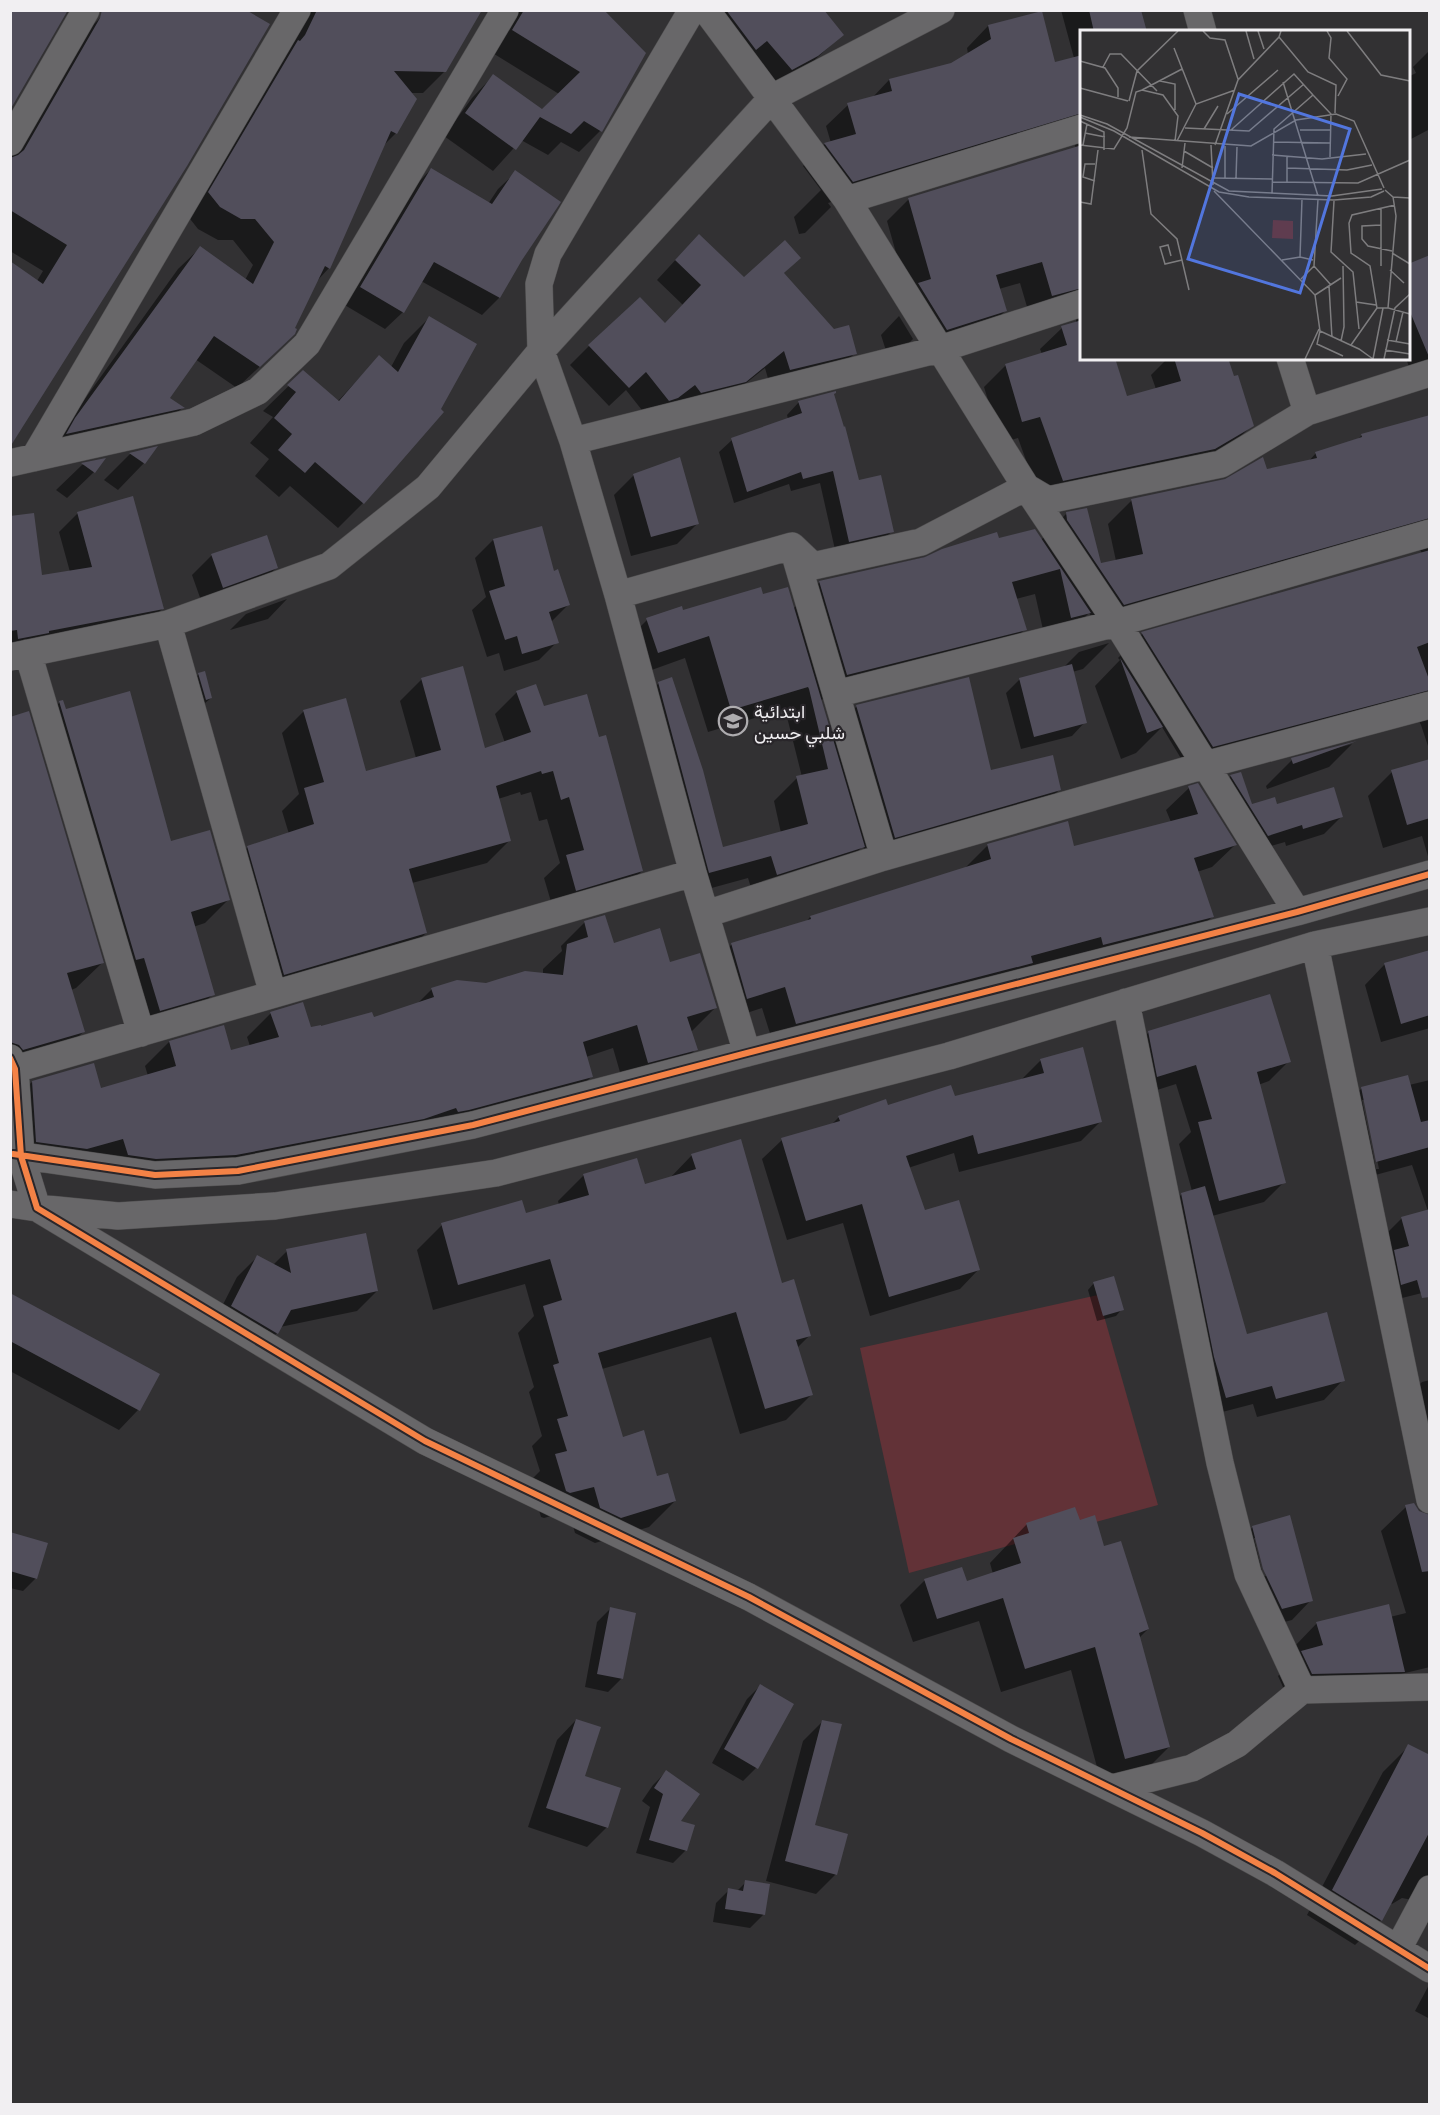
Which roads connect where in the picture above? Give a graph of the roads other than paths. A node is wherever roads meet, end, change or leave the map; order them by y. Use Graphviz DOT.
graph roads {
  1 [pos="86,10"];
  2 [pos="297,10"];
  3 [pos="505,10"];
  4 [pos="692,10"];
  5 [pos="706,10"];
  6 [pos="940,10"];
  7 [pos="1197,10"];
  8 [pos="1202,30"];
  9 [pos="772,98"];
  10 [pos="1080,129"];
  11 [pos="10,142"];
  12 [pos="847,200"];
  13 [pos="1080,304"];
  14 [pos="940,349"];
  15 [pos="541,351"];
  16 [pos="1291,360"];
  17 [pos="1430,373"];
  18 [pos="1307,412"];
  19 [pos="573,441"];
  20 [pos="22,461"];
  21 [pos="1026,487"];
  22 [pos="1430,533"];
  23 [pos="792,546"];
  24 [pos="618,595"];
  25 [pos="1117,623"];
  26 [pos="168,624"];
  27 [pos="19,655"];
  28 [pos="836,694"];
  29 [pos="1430,705"];
  30 [pos="1205,765"];
  31 [pos="884,856"];
  32 [pos="693,873"];
  33 [pos="1430,873"];
  34 [pos="1297,912"];
  35 [pos="705,914"];
  36 [pos="1430,921"];
  37 [pos="1315,945"];
  38 [pos="273,994"];
  39 [pos="1126,1002"];
  40 [pos="141,1033"];
  41 [pos="747,1053"];
  42 [pos="13,1064"];
  43 [pos="16,1155"];
  44 [pos="10,1204"];
  45 [pos="37,1208"];
  46 [pos="1430,1500"];
  47 [pos="1430,1687"];
  48 [pos="1302,1690"];
  49 [pos="1112,1788"];
  50 [pos="1430,1889"];
  51 [pos="1398,1949"];
  52 [pos="1430,1969"];
  1 -- 11 [label="street"];
  2 -- 20 [label="street"];
  3 -- 20 [label="street"];
  4 -- 15 [label="street"];
  5 -- 9 [label="street"];
  6 -- 9 [label="street"];
  7 -- 8 [label="street"];
  9 -- 12 [label="street"];
  9 -- 15 [label="street"];
  10 -- 12 [label="street"];
  12 -- 14 [label="street"];
  13 -- 14 [label="street"];
  14 -- 19 [label="street"];
  14 -- 21 [label="street"];
  15 -- 19 [label="street"];
  15 -- 26 [label="street"];
  16 -- 18 [label="street"];
  17 -- 18 [label="street"];
  18 -- 21 [label="street"];
  19 -- 24 [label="street"];
  21 -- 23 [label="street"];
  21 -- 25 [label="street"];
  22 -- 25 [label="street"];
  23 -- 24 [label="street"];
  23 -- 28 [label="street"];
  24 -- 32 [label="street"];
  25 -- 28 [label="street"];
  25 -- 30 [label="street"];
  26 -- 27 [label="street"];
  26 -- 38 [label="street"];
  27 -- 40 [label="street"];
  28 -- 31 [label="street"];
  29 -- 30 [label="street"];
  30 -- 31 [label="street"];
  30 -- 34 [label="street"];
  31 -- 35 [label="street"];
  32 -- 35 [label="street"];
  32 -- 38 [label="street"];
  33 -- 34 [label="street"];
  34 -- 41 [label="street"];
  35 -- 41 [label="street"];
  36 -- 37 [label="street"];
  37 -- 39 [label="street"];
  37 -- 46 [label="street"];
  38 -- 40 [label="street"];
  39 -- 45 [label="street"];
  39 -- 48 [label="street"];
  40 -- 42 [label="street"];
  41 -- 43 [label="street"];
  42 -- 43 [label="street"];
  43 -- 45 [label="street"];
  44 -- 45 [label="street"];
  45 -- 49 [label="street"];
  47 -- 48 [label="street"];
  48 -- 49 [label="street"];
  49 -- 51 [label="street"];
  50 -- 51 [label="street"];
  51 -- 52 [label="street"];
}
